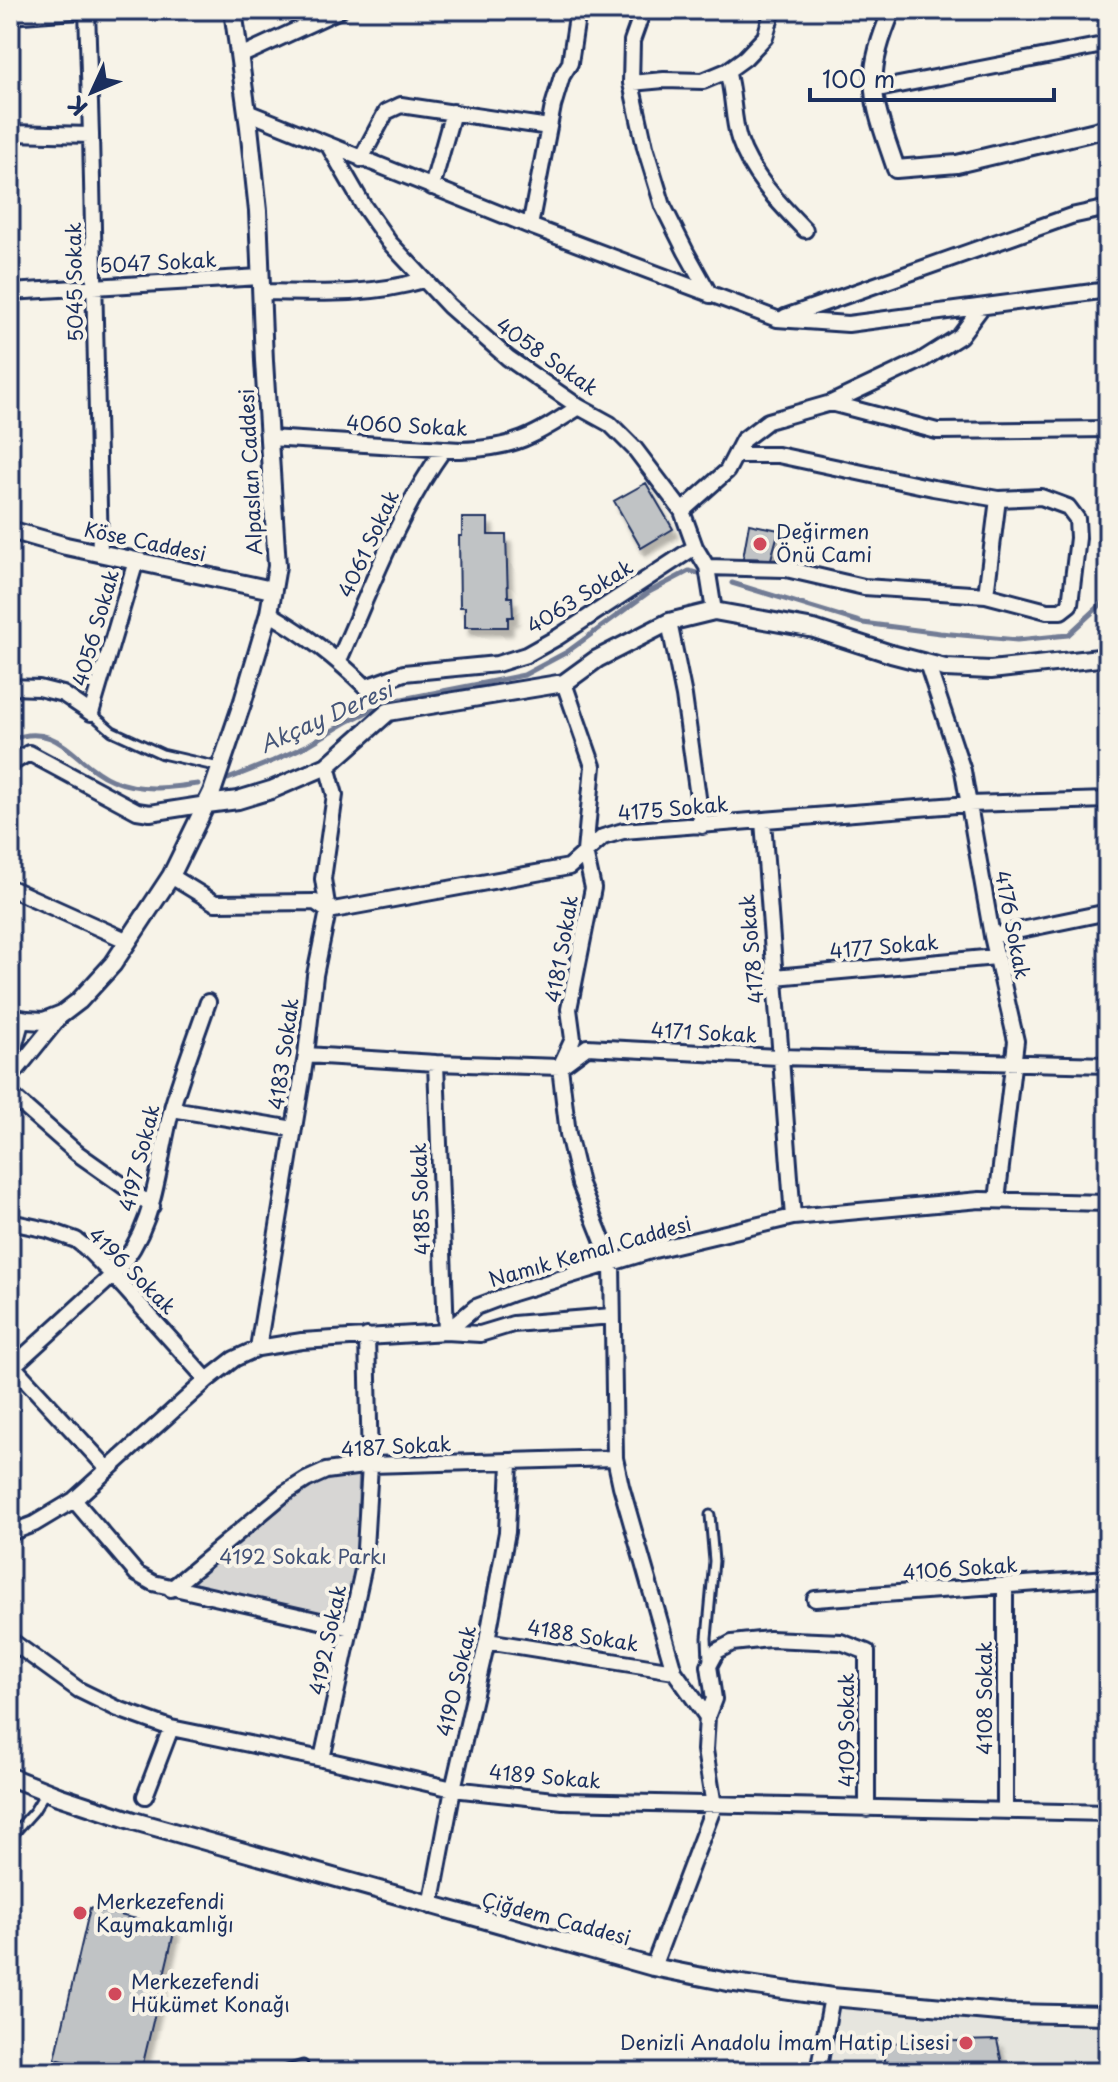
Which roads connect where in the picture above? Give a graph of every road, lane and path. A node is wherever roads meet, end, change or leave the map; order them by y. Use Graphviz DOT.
graph roads {
  1 [pos="87,10"];
  2 [pos="233,10"];
  3 [pos="340,10"];
  4 [pos="578,10"];
  5 [pos="643,10"];
  6 [pos="773,10"];
  7 [pos="895,11"];
  8 [pos="10,16"];
  9 [pos="1108,44"];
  10 [pos="240,56"];
  11 [pos="727,71"];
  12 [pos="631,83"];
  13 [pos="873,90"];
  14 [pos="247,112"];
  15 [pos="453,112"];
  16 [pos="549,127"];
  17 [pos="1108,128"];
  18 [pos="10,133"];
  19 [pos="91,135"];
  20 [pos="329,146"];
  21 [pos="361,159"];
  22 [pos="432,187"];
  23 [pos="1108,208"];
  24 [pos="530,226"];
  25 [pos="805,230"];
  26 [pos="423,280"];
  27 [pos="261,284"];
  28 [pos="95,287"];
  29 [pos="1108,290"];
  30 [pos="10,292"];
  31 [pos="710,295"];
  32 [pos="981,308"];
  33 [pos="777,319"];
  34 [pos="831,403"];
  35 [pos="579,407"];
  36 [pos="1108,429"];
  37 [pos="269,438"];
  38 [pos="444,449"];
  39 [pos="736,455"];
  40 [pos="998,499"];
  41 [pos="682,511"];
  42 [pos="10,530"];
  43 [pos="695,547"];
  44 [pos="100,553"];
  45 [pos="136,561"];
  46 [pos="707,567"];
  47 [pos="272,590"];
  48 [pos="986,595"];
  49 [pos="714,611"];
  50 [pos="269,613"];
  51 [pos="669,622"];
  52 [pos="1108,657"];
  53 [pos="339,660"];
  54 [pos="927,663"];
  55 [pos="564,683"];
  56 [pos="10,687"];
  57 [pos="91,713"];
  58 [pos="10,764"];
  59 [pos="327,766"];
  60 [pos="221,768"];
  61 [pos="1108,800"];
  62 [pos="207,804"];
  63 [pos="969,804"];
  64 [pos="763,821"];
  65 [pos="702,826"];
  66 [pos="585,852"];
  67 [pos="171,876"];
  68 [pos="10,888"];
  69 [pos="328,911"];
  70 [pos="1108,912"];
  71 [pos="992,936"];
  72 [pos="128,941"];
  73 [pos="996,957"];
  74 [pos="775,977"];
  75 [pos="208,1002"];
  76 [pos="62,1014"];
  77 [pos="16,1018"];
  78 [pos="306,1055"];
  79 [pos="779,1057"];
  80 [pos="10,1061"];
  81 [pos="436,1063"];
  82 [pos="1013,1063"];
  83 [pos="1108,1065"];
  84 [pos="560,1067"];
  85 [pos="10,1078"];
  86 [pos="10,1094"];
  87 [pos="172,1109"];
  88 [pos="294,1129"];
  89 [pos="997,1200"];
  90 [pos="1108,1203"];
  91 [pos="152,1206"];
  92 [pos="793,1217"];
  93 [pos="10,1222"];
  94 [pos="612,1264"];
  95 [pos="113,1275"];
  96 [pos="612,1316"];
  97 [pos="446,1332"];
  98 [pos="367,1336"];
  99 [pos="258,1348"];
  100 [pos="11,1367"];
  101 [pos="207,1380"];
  102 [pos="615,1458"];
  103 [pos="510,1463"];
  104 [pos="370,1465"];
  105 [pos="108,1469"];
  106 [pos="74,1500"];
  107 [pos="710,1515"];
  108 [pos="10,1533"];
  109 [pos="1108,1578"];
  110 [pos="1005,1586"];
  111 [pos="171,1589"];
  112 [pos="815,1599"];
  113 [pos="351,1628"];
  114 [pos="10,1640"];
  115 [pos="487,1641"];
  116 [pos="709,1666"];
  117 [pos="674,1671"];
  118 [pos="707,1717"];
  119 [pos="171,1728"];
  120 [pos="322,1759"];
  121 [pos="10,1777"];
  122 [pos="453,1789"];
  123 [pos="46,1791"];
  124 [pos="145,1796"];
  125 [pos="714,1806"];
  126 [pos="867,1809"];
  127 [pos="1005,1811"];
  128 [pos="1108,1813"];
  129 [pos="10,1838"];
  130 [pos="431,1906"];
  131 [pos="653,1967"];
  132 [pos="832,1997"];
  133 [pos="1108,2015"];
  134 [pos="303,2065"];
  135 [pos="204,2072"];
  136 [pos="237,2072"];
  137 [pos="267,2072"];
  138 [pos="818,2072"];
  1 -- 8 [label="street"];
  1 -- 19 [label="street, 5045 Sokak"];
  2 -- 10 [label="street, Alpaslan Caddesi"];
  3 -- 10 [label="street"];
  4 -- 16 [label="street"];
  5 -- 12 [label="street"];
  6 -- 11 [label="street"];
  7 -- 13 [label="street"];
  9 -- 13 [label="street"];
  10 -- 14 [label="street, Alpaslan Caddesi"];
  11 -- 12 [label="street"];
  11 -- 25 [label="street"];
  12 -- 31 [label="street"];
  13 -- 17 [label="street"];
  14 -- 20 [label="street"];
  14 -- 27 [label="street, Alpaslan Caddesi"];
  15 -- 16 [label="street"];
  15 -- 21 [label="street"];
  15 -- 22 [label="street"];
  16 -- 24 [label="street"];
  18 -- 19 [label="street"];
  19 -- 28 [label="street, 5045 Sokak"];
  20 -- 21 [label="street"];
  20 -- 26 [label="street, 4058 Sokak"];
  21 -- 22 [label="street"];
  22 -- 24 [label="street"];
  23 -- 33 [label="street"];
  24 -- 31 [label="street"];
  26 -- 27 [label="street, 5047 Sokak"];
  26 -- 35 [label="street, 4058 Sokak"];
  27 -- 28 [label="street, 5047 Sokak"];
  27 -- 37 [label="street, Alpaslan Caddesi"];
  28 -- 30 [label="street, 5047 Sokak"];
  28 -- 44 [label="street, 5045 Sokak"];
  29 -- 32 [label="street"];
  31 -- 33 [label="street"];
  32 -- 33 [label="street"];
  32 -- 34 [label="street"];
  34 -- 36 [label="street"];
  34 -- 39 [label="street"];
  35 -- 38 [label="street, 4060 Sokak"];
  35 -- 41 [label="street, 4058 Sokak"];
  37 -- 38 [label="street, 4060 Sokak"];
  37 -- 47 [label="street, Alpaslan Caddesi"];
  38 -- 53 [label="street, 4061 Sokak"];
  39 -- 40 [label="street"];
  39 -- 41 [label="street"];
  40 -- 48 [label="street"];
  40 -- 48 [label="street"];
  41 -- 43 [label="street, 4058 Sokak"];
  42 -- 44 [label="street, Köse Caddesi"];
  43 -- 46 [label="street, 4058 Sokak"];
  43 -- 53 [label="street, 4063 Sokak"];
  44 -- 45 [label="street, Köse Caddesi"];
  45 -- 47 [label="street, Köse Caddesi"];
  45 -- 57 [label="street, 4056 Sokak"];
  46 -- 48 [label="street"];
  46 -- 49 [label="street, 4058 Sokak"];
  47 -- 50 [label="street, Alpaslan Caddesi"];
  49 -- 51 [label="street"];
  49 -- 54 [label="street"];
  50 -- 53 [label="street, 4063 Sokak"];
  50 -- 60 [label="street, Alpaslan Caddesi"];
  51 -- 55 [label="street"];
  51 -- 65 [label="street"];
  52 -- 54 [label="street"];
  54 -- 63 [label="street, 4176 Sokak"];
  55 -- 59 [label="street"];
  55 -- 66 [label="street, 4181 Sokak"];
  56 -- 57 [label="street, 4056 Sokak"];
  57 -- 60 [label="lane"];
  58 -- 62 [label="street"];
  59 -- 62 [label="street"];
  59 -- 69 [label="street, 4183 Sokak"];
  60 -- 62 [label="street, Alpaslan Caddesi"];
  61 -- 63 [label="street, 4175 Sokak"];
  62 -- 67 [label="street, Alpaslan Caddesi"];
  63 -- 64 [label="street, 4175 Sokak"];
  63 -- 71 [label="street, 4176 Sokak"];
  64 -- 65 [label="street, 4175 Sokak"];
  64 -- 74 [label="street, 4178 Sokak"];
  65 -- 66 [label="street, 4175 Sokak"];
  66 -- 69 [label="street, 4175 Sokak"];
  66 -- 84 [label="street, 4181 Sokak"];
  67 -- 69 [label="street, 4175 Sokak"];
  67 -- 72 [label="street, Alpaslan Caddesi"];
  68 -- 72 [label="street"];
  69 -- 78 [label="street, 4183 Sokak"];
  70 -- 71 [label="street"];
  71 -- 73 [label="street, 4176 Sokak"];
  72 -- 76 [label="street, Alpaslan Caddesi"];
  73 -- 74 [label="street, 4177 Sokak"];
  73 -- 82 [label="street, 4176 Sokak"];
  74 -- 79 [label="street, 4178 Sokak"];
  75 -- 87 [label="street, 4197 Sokak"];
  76 -- 77 [label="street"];
  76 -- 85 [label="street"];
  77 -- 80 [label="street"];
  78 -- 81 [label="street"];
  78 -- 88 [label="street, 4183 Sokak"];
  79 -- 82 [label="street, 4171 Sokak"];
  79 -- 84 [label="street, 4171 Sokak"];
  79 -- 92 [label="street, 4178 Sokak"];
  81 -- 84 [label="street"];
  81 -- 97 [label="street, 4185 Sokak"];
  82 -- 83 [label="street, 4171 Sokak"];
  82 -- 89 [label="street, 4176 Sokak"];
  84 -- 94 [label="street, 4181 Sokak"];
  86 -- 91 [label="street"];
  87 -- 88 [label="street"];
  87 -- 91 [label="street, 4197 Sokak"];
  88 -- 99 [label="street, 4183 Sokak"];
  89 -- 90 [label="street, Namık Kemal Caddesi"];
  89 -- 92 [label="street, Namık Kemal Caddesi"];
  91 -- 95 [label="street, 4197 Sokak"];
  92 -- 94 [label="street, Namık Kemal Caddesi"];
  93 -- 95 [label="street, 4196 Sokak"];
  94 -- 96 [label="street, 4181 Sokak"];
  94 -- 97 [label="street, Namık Kemal Caddesi"];
  95 -- 100 [label="street, 4197 Sokak"];
  95 -- 101 [label="street, 4196 Sokak"];
  96 -- 97 [label="street"];
  96 -- 102 [label="street, 4181 Sokak"];
  97 -- 98 [label="street"];
  98 -- 99 [label="street"];
  98 -- 104 [label="street, 4192 Sokak"];
  99 -- 101 [label="street"];
  100 -- 105 [label="street"];
  101 -- 105 [label="street"];
  102 -- 103 [label="street, 4187 Sokak"];
  102 -- 117 [label="street, 4181 Sokak"];
  103 -- 104 [label="street, 4187 Sokak"];
  103 -- 115 [label="street, 4190 Sokak"];
  104 -- 111 [label="street, 4187 Sokak"];
  104 -- 113 [label="street, 4192 Sokak"];
  105 -- 106 [label="street"];
  106 -- 108 [label="street"];
  106 -- 111 [label="street"];
  107 -- 116 [label="lane"];
  109 -- 110 [label="street, 4106 Sokak"];
  110 -- 112 [label="street, 4106 Sokak"];
  110 -- 127 [label="street, 4108 Sokak"];
  111 -- 113 [label="street"];
  113 -- 120 [label="street, 4192 Sokak"];
  114 -- 119 [label="street, 4189 Sokak"];
  115 -- 117 [label="street, 4188 Sokak"];
  115 -- 122 [label="street, 4190 Sokak"];
  116 -- 118 [label="street"];
  116 -- 126 [label="street, 4109 Sokak"];
  117 -- 118 [label="street, 4181 Sokak"];
  118 -- 125 [label="street"];
  119 -- 120 [label="street, 4189 Sokak"];
  119 -- 124 [label="street"];
  120 -- 122 [label="street, 4189 Sokak"];
  121 -- 123 [label="street, Çiğdem Caddesi"];
  122 -- 125 [label="street, 4189 Sokak"];
  122 -- 130 [label="street, 4190 Sokak"];
  123 -- 129 [label="lane"];
  123 -- 130 [label="street, Çiğdem Caddesi"];
  125 -- 126 [label="street, 4189 Sokak"];
  125 -- 131 [label="street"];
  126 -- 127 [label="street, 4189 Sokak"];
  127 -- 128 [label="street, 4189 Sokak"];
  130 -- 131 [label="street, Çiğdem Caddesi"];
  131 -- 132 [label="street, Çiğdem Caddesi"];
  132 -- 133 [label="street, Çiğdem Caddesi"];
  132 -- 138 [label="street"];
  134 -- 137 [label="lane"];
  135 -- 136 [label="lane"];
}
